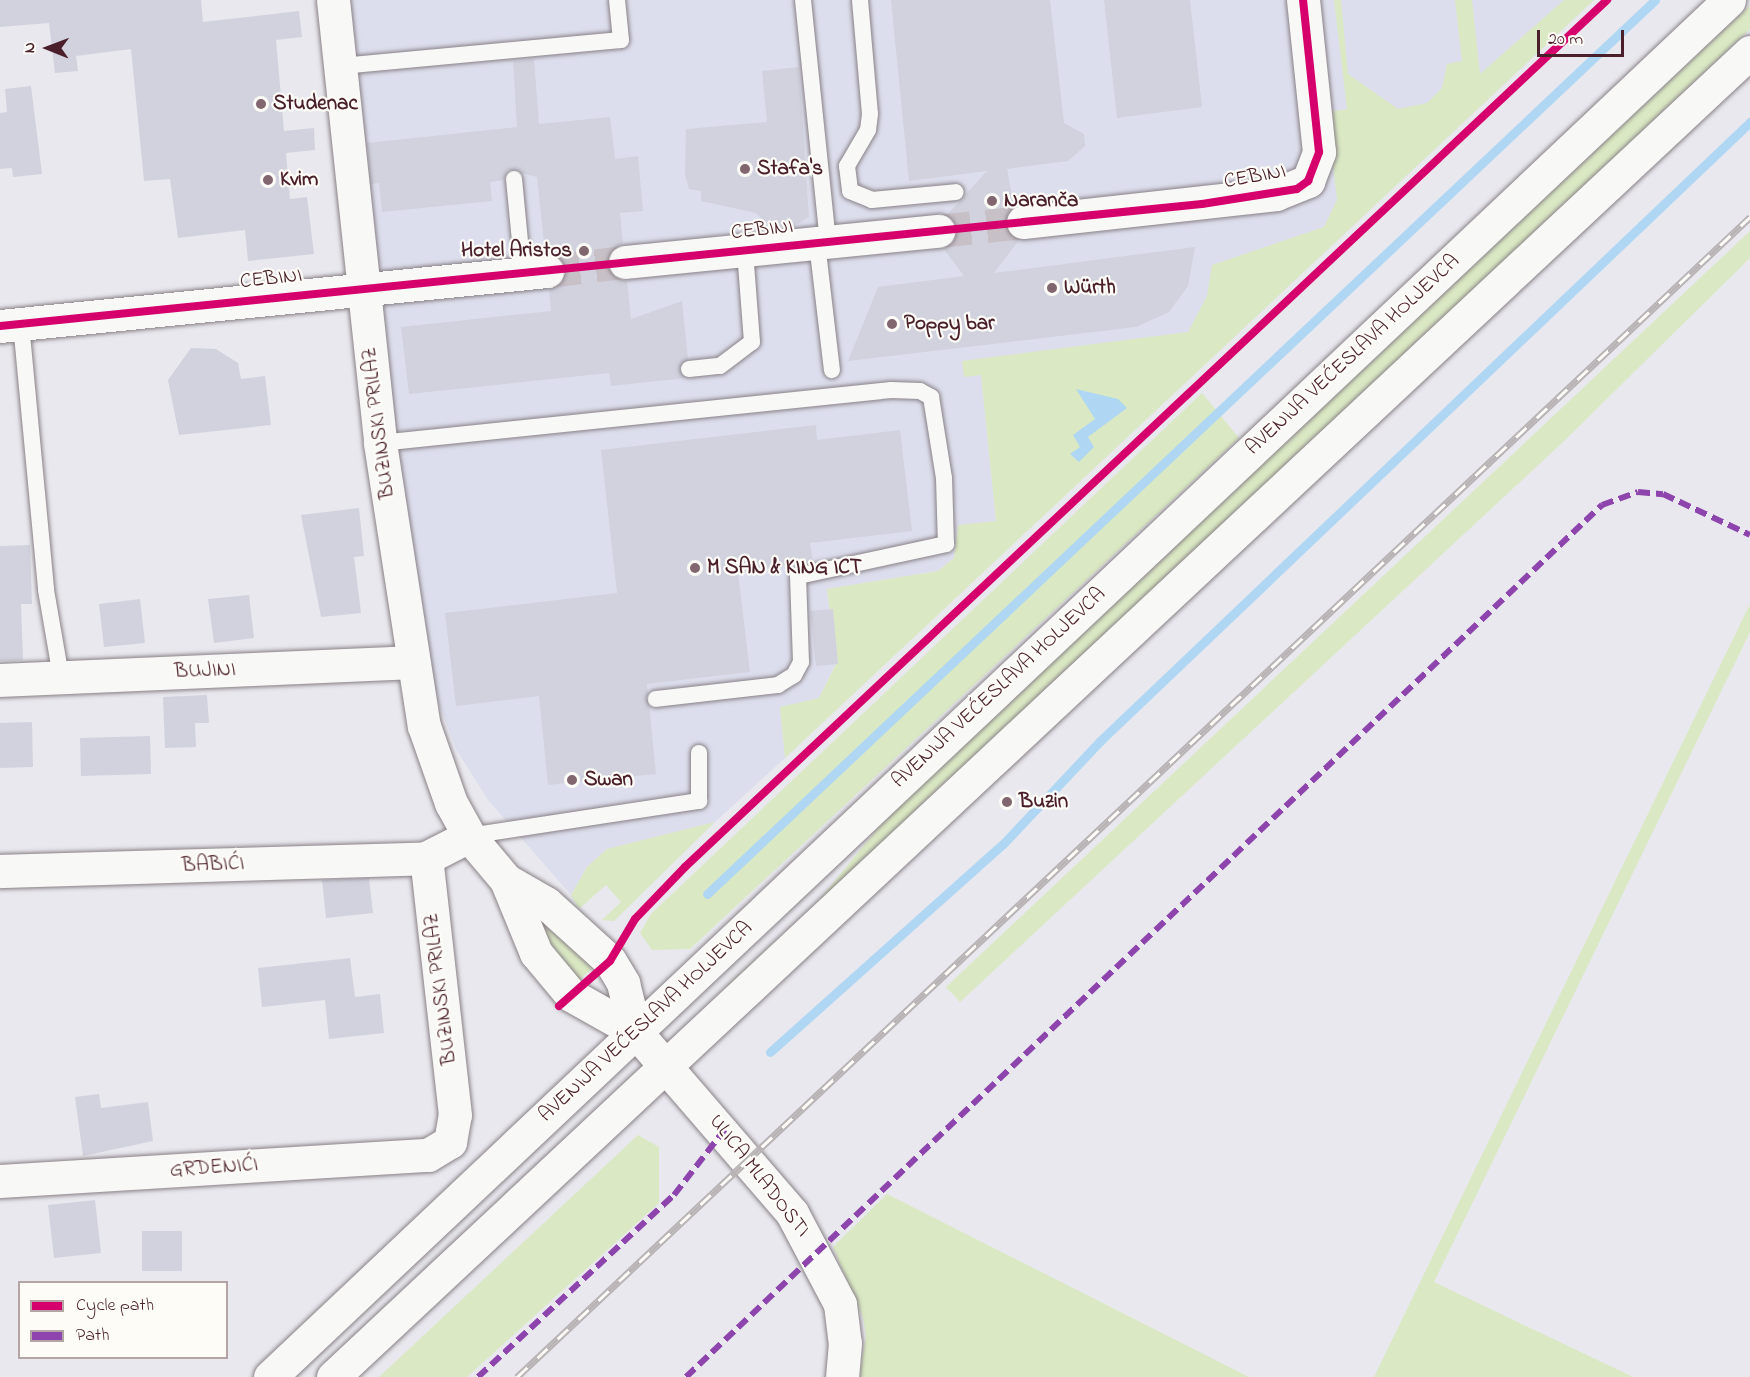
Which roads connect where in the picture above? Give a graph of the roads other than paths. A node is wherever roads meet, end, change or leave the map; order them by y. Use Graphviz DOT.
graph roads {
  1 [pos="333,0"];
  2 [pos="617,0"];
  3 [pos="803,0"];
  4 [pos="860,0"];
  5 [pos="1303,0"];
  6 [pos="1729,0"];
  7 [pos="1750,52"];
  8 [pos="341,66"];
  9 [pos="514,179"];
  10 [pos="956,192"];
  11 [pos="1023,222"];
  12 [pos="938,231"];
  13 [pos="822,242"];
  14 [pos="745,250"];
  15 [pos="626,262"];
  16 [pos="535,272"];
  17 [pos="364,288"];
  18 [pos="11,325"];
  19 [pos="689,369"];
  20 [pos="832,370"];
  21 [pos="380,443"];
  22 [pos="410,662"];
  23 [pos="61,677"];
  24 [pos="0,680"];
  25 [pos="656,699"];
  26 [pos="699,753"];
  27 [pos="470,836"];
  28 [pos="426,858"];
  29 [pos="0,871"];
  30 [pos="506,880"];
  31 [pos="635,1031"];
  32 [pos="666,1065"];
  33 [pos="428,1155"];
  34 [pos="0,1181"];
  35 [pos="270,1377"];
  36 [pos="333,1377"];
  37 [pos="842,1377"];
  1 -- 8 [label="street, BUZINSKI PRILAZ"];
  2 -- 8 [label="lane"];
  3 -- 13 [label="lane"];
  4 -- 10 [label="lane"];
  5 -- 11 [label="street, CEBINI"];
  6 -- 31 [label="street, AVENIJA VEĆESLAVA HOLJEVCA"];
  7 -- 32 [label="street, AVENIJA VEĆESLAVA HOLJEVCA"];
  8 -- 17 [label="street, BUZINSKI PRILAZ"];
  9 -- 16 [label="lane"];
  12 -- 13 [label="street, CEBINI"];
  13 -- 14 [label="street, CEBINI"];
  13 -- 20 [label="lane"];
  14 -- 15 [label="street, CEBINI"];
  14 -- 19 [label="lane"];
  16 -- 17 [label="street, CEBINI"];
  17 -- 18 [label="street, CEBINI"];
  17 -- 21 [label="street, BUZINSKI PRILAZ"];
  18 -- 23 [label="lane"];
  21 -- 22 [label="street, BUZINSKI PRILAZ"];
  21 -- 25 [label="lane"];
  22 -- 23 [label="street, BUJINI"];
  22 -- 27 [label="street, BUZINSKI PRILAZ"];
  23 -- 24 [label="street, BUJINI"];
  26 -- 27 [label="lane"];
  27 -- 28 [label="street"];
  27 -- 30 [label="street, BUZINSKI PRILAZ"];
  28 -- 29 [label="street, BABIĆI"];
  28 -- 33 [label="street, BUZINSKI PRILAZ"];
  30 -- 31 [label="street, BUZINSKI PRILAZ"];
  30 -- 31 [label="street, BUZINSKI PRILAZ"];
  31 -- 32 [label="street, ULICA MLADOSTI"];
  31 -- 35 [label="street, AVENIJA VEĆESLAVA HOLJEVCA"];
  32 -- 36 [label="street, AVENIJA VEĆESLAVA HOLJEVCA"];
  32 -- 37 [label="street, ULICA MLADOSTI"];
  33 -- 34 [label="street, GRDENIĆI"];
}
